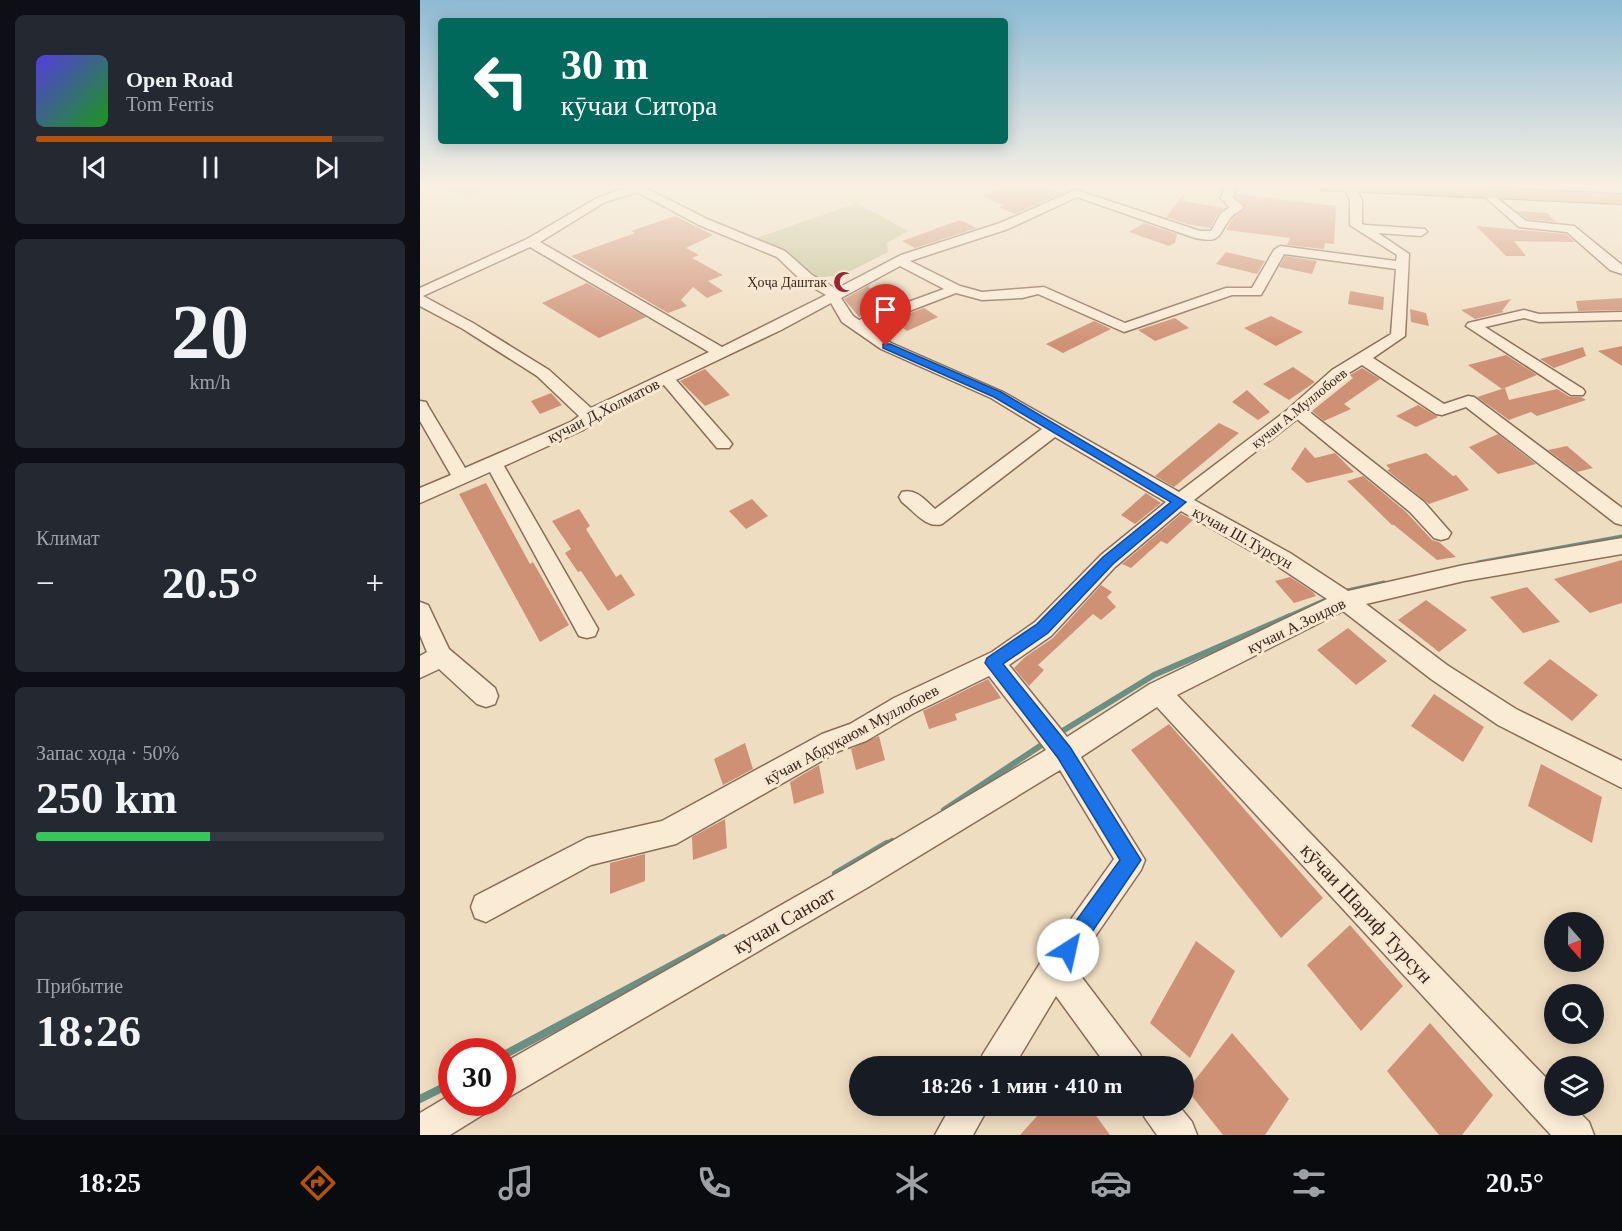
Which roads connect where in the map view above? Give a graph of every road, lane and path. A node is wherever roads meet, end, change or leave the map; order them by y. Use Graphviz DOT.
graph roads {
  1 [pos="538,238"];
  2 [pos="742,238"];
  3 [pos="968,238"];
  4 [pos="1377,238"];
  5 [pos="1581,238"];
  6 [pos="531,242"];
  7 [pos="900,261"];
  8 [pos="1402,266"];
  9 [pos="1622,270"];
  10 [pos="955,289"];
  11 [pos="420,293"];
  12 [pos="834,297"];
  13 [pos="420,300"];
  14 [pos="1622,316"];
  15 [pos="856,326"];
  16 [pos="720,352"];
  17 [pos="1363,358"];
  18 [pos="666,378"];
  19 [pos="1577,392"];
  20 [pos="420,406"];
  21 [pos="1297,411"];
  22 [pos="590,417"];
  23 [pos="1054,429"];
  24 [pos="723,444"];
  25 [pos="493,462"];
  26 [pos="461,477"];
  27 [pos="420,496"];
  28 [pos="909,497"];
  29 [pos="1179,502"];
  30 [pos="1622,518"];
  31 [pos="1441,533"];
  32 [pos="1622,546"];
  33 [pos="1340,597"];
  34 [pos="420,611"];
  35 [pos="587,629"];
  36 [pos="441,656"];
  37 [pos="993,663"];
  38 [pos="420,668"];
  39 [pos="1159,692"];
  40 [pos="486,696"];
  41 [pos="1056,743"];
  42 [pos="1622,775"];
  43 [pos="486,907"];
  44 [pos="1055,968"];
  45 [pos="1001,1056"];
  46 [pos="1121,1056"];
  47 [pos="516,1076"];
  48 [pos="449,1116"];
  49 [pos="965,1116"];
  50 [pos="1165,1116"];
  51 [pos="420,1133"];
  52 [pos="953,1135"];
  53 [pos="1179,1135"];
  54 [pos="1576,1135"];
  1 -- 6 [label="street"];
  2 -- 12 [label="street"];
  3 -- 7 [label="street, кучаи Д,Холматов"];
  4 -- 8 [label="street"];
  5 -- 9 [label="street"];
  6 -- 11 [label="street"];
  6 -- 16 [label="street"];
  7 -- 10 [label="street"];
  7 -- 12 [label="street, кучаи Д,Холматов"];
  8 -- 10 [label="street"];
  8 -- 17 [label="street, кучаи А.Муллобоев"];
  10 -- 15 [label="street"];
  12 -- 15 [label="street, кучаи Ш.Турсун"];
  12 -- 16 [label="street, кучаи Д,Холматов"];
  13 -- 22 [label="street"];
  14 -- 19 [label="street"];
  15 -- 23 [label="street, кучаи Ш.Турсун"];
  16 -- 18 [label="street, кучаи Д,Холматов"];
  17 -- 21 [label="street, кучаи А.Муллобоев"];
  17 -- 30 [label="street"];
  18 -- 22 [label="street, кучаи Д,Холматов"];
  18 -- 24 [label="street"];
  20 -- 26 [label="street"];
  21 -- 29 [label="street, кучаи А.Муллобоев"];
  21 -- 31 [label="street"];
  22 -- 25 [label="street, кучаи Д,Холматов"];
  23 -- 28 [label="street"];
  23 -- 29 [label="street, кучаи Ш.Турсун"];
  25 -- 26 [label="street, кучаи Д,Холматов"];
  25 -- 35 [label="street"];
  26 -- 27 [label="street, кучаи Д,Холматов"];
  29 -- 33 [label="street, кучаи Ш.Турсун"];
  29 -- 37 [label="street, кӯчаи Абдуқаюм Муллобоев"];
  32 -- 33 [label="street, кучаи А.Зоидов"];
  33 -- 39 [label="street, кучаи А.Зоидов"];
  33 -- 42 [label="street"];
  34 -- 36 [label="street"];
  36 -- 38 [label="street"];
  36 -- 40 [label="street"];
  37 -- 41 [label="street"];
  37 -- 43 [label="street, кӯчаи Абдуқаюм Муллобоев"];
  39 -- 41 [label="street, кучаи А.Зоидов"];
  39 -- 54 [label="street, кӯчаи Шариф Турсун"];
  41 -- 44 [label="street"];
  41 -- 47 [label="street, кучаи Саноат"];
  44 -- 45 [label="street"];
  44 -- 46 [label="street"];
  48 -- 51 [label="street"];
  49 -- 52 [label="street"];
  50 -- 53 [label="street"];
}
